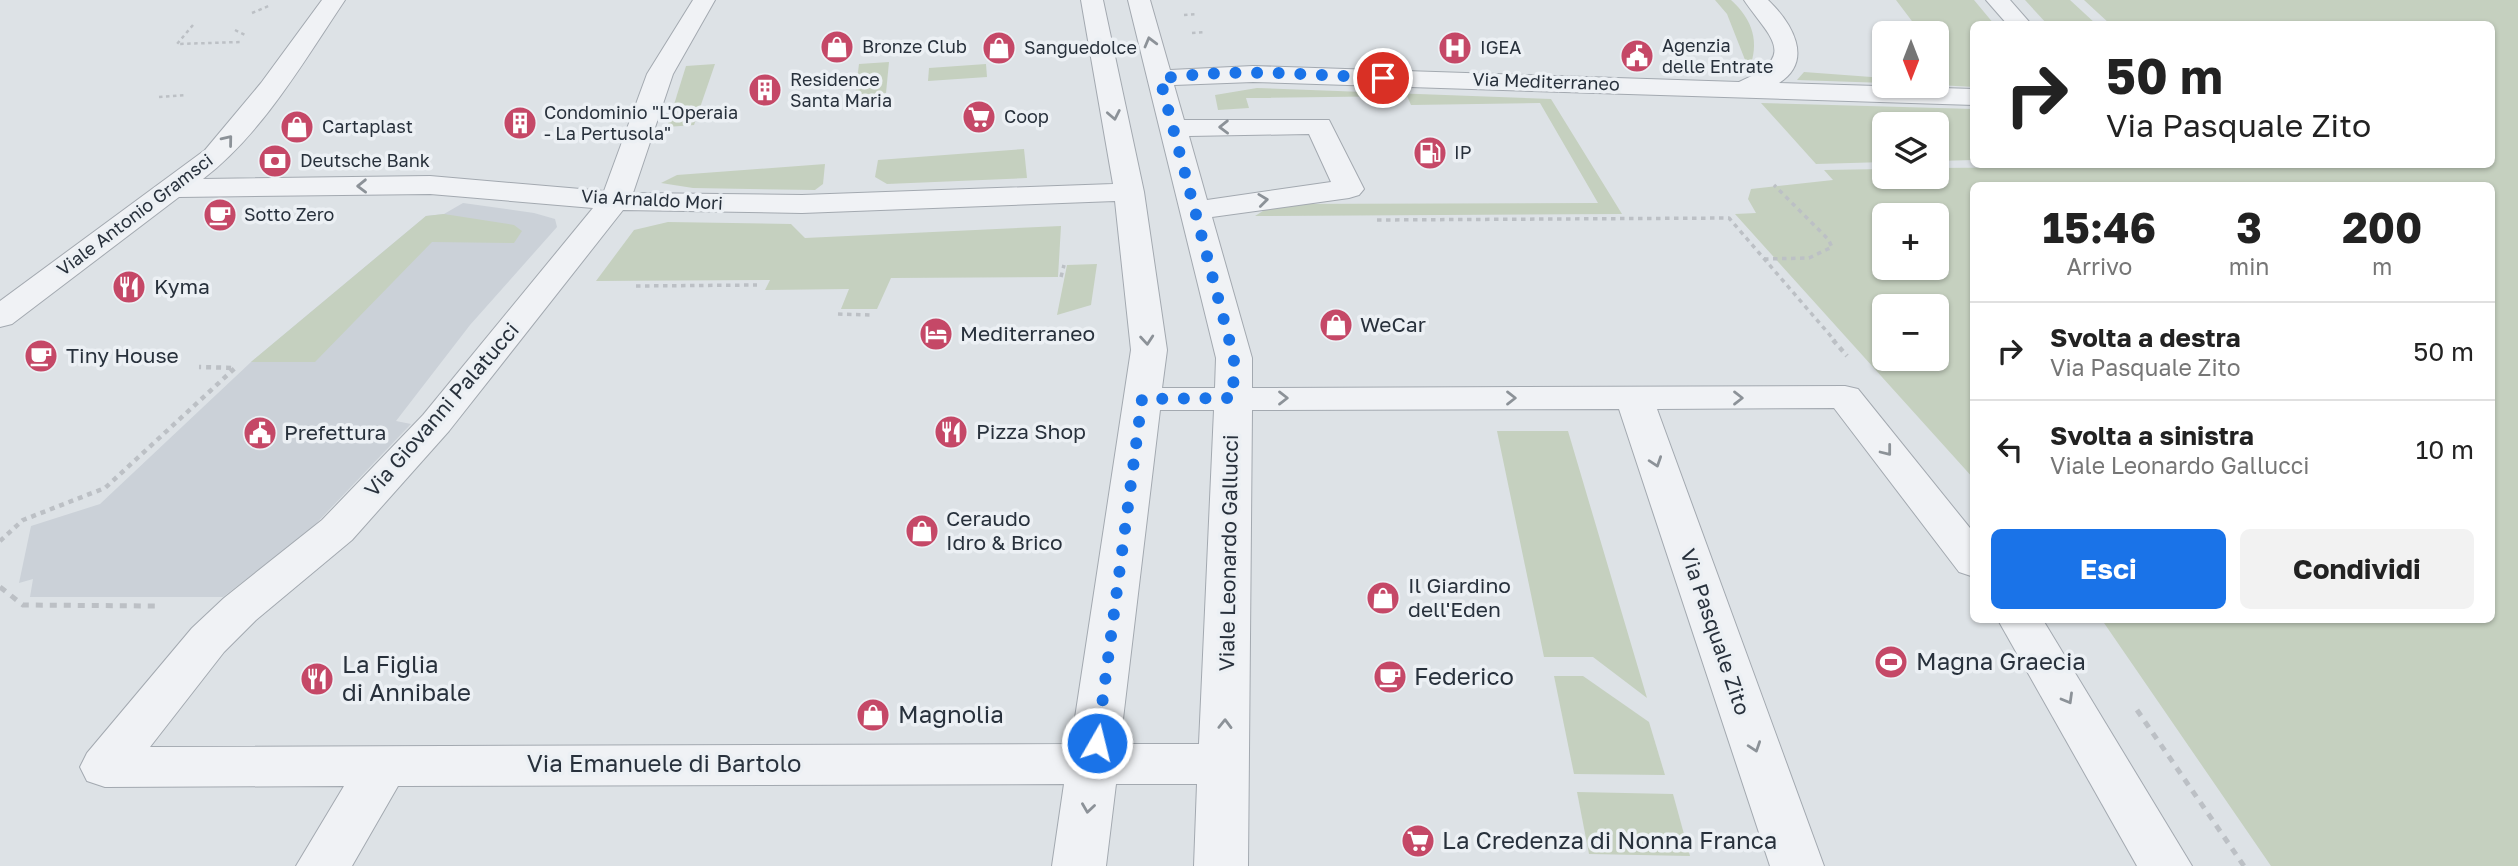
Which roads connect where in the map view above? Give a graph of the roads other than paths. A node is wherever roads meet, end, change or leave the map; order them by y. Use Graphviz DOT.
graph roads {
  1 [pos="334,0"];
  2 [pos="704,0"];
  3 [pos="1092,0"];
  4 [pos="1139,0"];
  5 [pos="1755,0"];
  6 [pos="1997,0"];
  7 [pos="2016,21"];
  8 [pos="1160,79"];
  9 [pos="1744,89"];
  10 [pos="1970,97"];
  11 [pos="1173,128"];
  12 [pos="176,188"];
  13 [pos="1129,192"];
  14 [pos="615,201"];
  15 [pos="1195,212"];
  16 [pos="0,317"];
  17 [pos="1233,398"];
  18 [pos="1634,398"];
  19 [pos="1142,399"];
  20 [pos="1970,556"];
  21 [pos="2022,623"];
  22 [pos="1094,762"];
  23 [pos="384,765"];
  24 [pos="1224,765"];
  25 [pos="105,768"];
  26 [pos="323,866"];
  27 [pos="1079,866"];
  28 [pos="1222,866"];
  29 [pos="1797,866"];
  30 [pos="2165,866"];
  12 -- 1 [label="street, Viale Antonio Gramsci, one-way"];
  2 -- 14 [label="street, Via Giovanni Palatucci"];
  3 -- 13 [label="street, one-way"];
  8 -- 4 [label="street, Viale Leonardo Gallucci, one-way"];
  5 -- 9 [label="street"];
  6 -- 7 [label="street"];
  8 -- 9 [label="street, Via Mediterraneo"];
  8 -- 11 [label="street, Viale Leonardo Gallucci"];
  9 -- 10 [label="street, Via Mediterraneo"];
  11 -- 15 [label="street, Viale Leonardo Gallucci"];
  15 -- 11 [label="street, one-way"];
  14 -- 12 [label="street, Via Arnaldo Mori, one-way"];
  12 -- 16 [label="street, Viale Antonio Gramsci"];
  13 -- 14 [label="street, Via Arnaldo Mori"];
  13 -- 19 [label="street, one-way"];
  14 -- 25 [label="street, Via Giovanni Palatucci"];
  15 -- 17 [label="street, Viale Leonardo Gallucci"];
  17 -- 18 [label="street, one-way"];
  17 -- 19 [label="street"];
  24 -- 17 [label="street, Viale Leonardo Gallucci, one-way"];
  18 -- 20 [label="street, one-way"];
  18 -- 29 [label="street, Via Pasquale Zito, one-way"];
  19 -- 22 [label="street"];
  21 -- 30 [label="street, one-way"];
  22 -- 23 [label="street, Via Emanuele di Bartolo"];
  22 -- 24 [label="street, Via Emanuele di Bartolo"];
  22 -- 27 [label="street, one-way"];
  23 -- 25 [label="street, Via Emanuele di Bartolo"];
  23 -- 26 [label="street"];
  24 -- 28 [label="street, Viale Leonardo Gallucci"];
}
